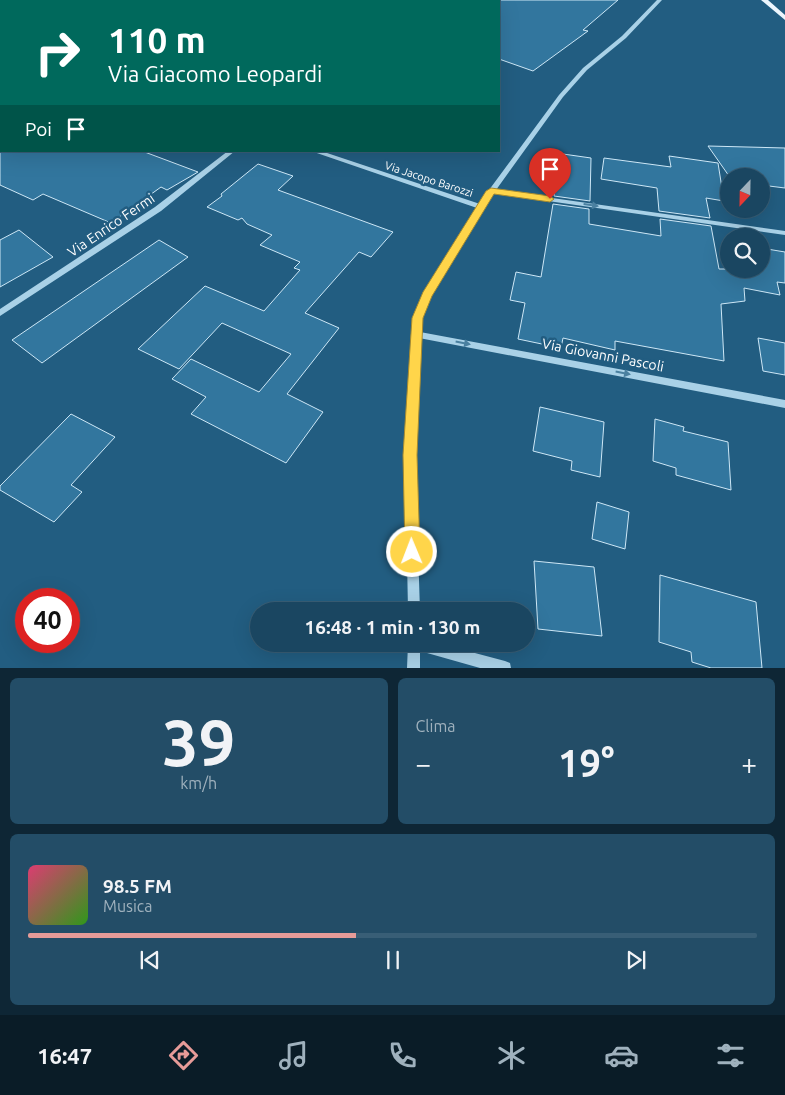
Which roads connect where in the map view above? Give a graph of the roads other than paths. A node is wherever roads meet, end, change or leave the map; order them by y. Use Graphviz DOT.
graph roads {
  1 [pos="660,0"];
  2 [pos="764,0"];
  3 [pos="785,18"];
  4 [pos="231,152"];
  5 [pos="317,152"];
  6 [pos="491,191"];
  7 [pos="482,207"];
  8 [pos="785,234"];
  9 [pos="0,313"];
  10 [pos="415,334"];
  11 [pos="785,404"];
  12 [pos="414,602"];
  13 [pos="414,652"];
  14 [pos="448,652"];
  15 [pos="413,668"];
  16 [pos="505,668"];
  1 -- 6 [label="street"];
  2 -- 3 [label="main road"];
  4 -- 9 [label="street, Via Enrico Fermi"];
  5 -- 7 [label="street, Via Jacopo Barozzi"];
  6 -- 7 [label="street"];
  6 -- 8 [label="street, one-way"];
  7 -- 10 [label="street"];
  10 -- 11 [label="street, Via Giovanni Pascoli, one-way"];
  10 -- 12 [label="street"];
  13 -- 15 [label="street"];
  14 -- 16 [label="street"];
}
